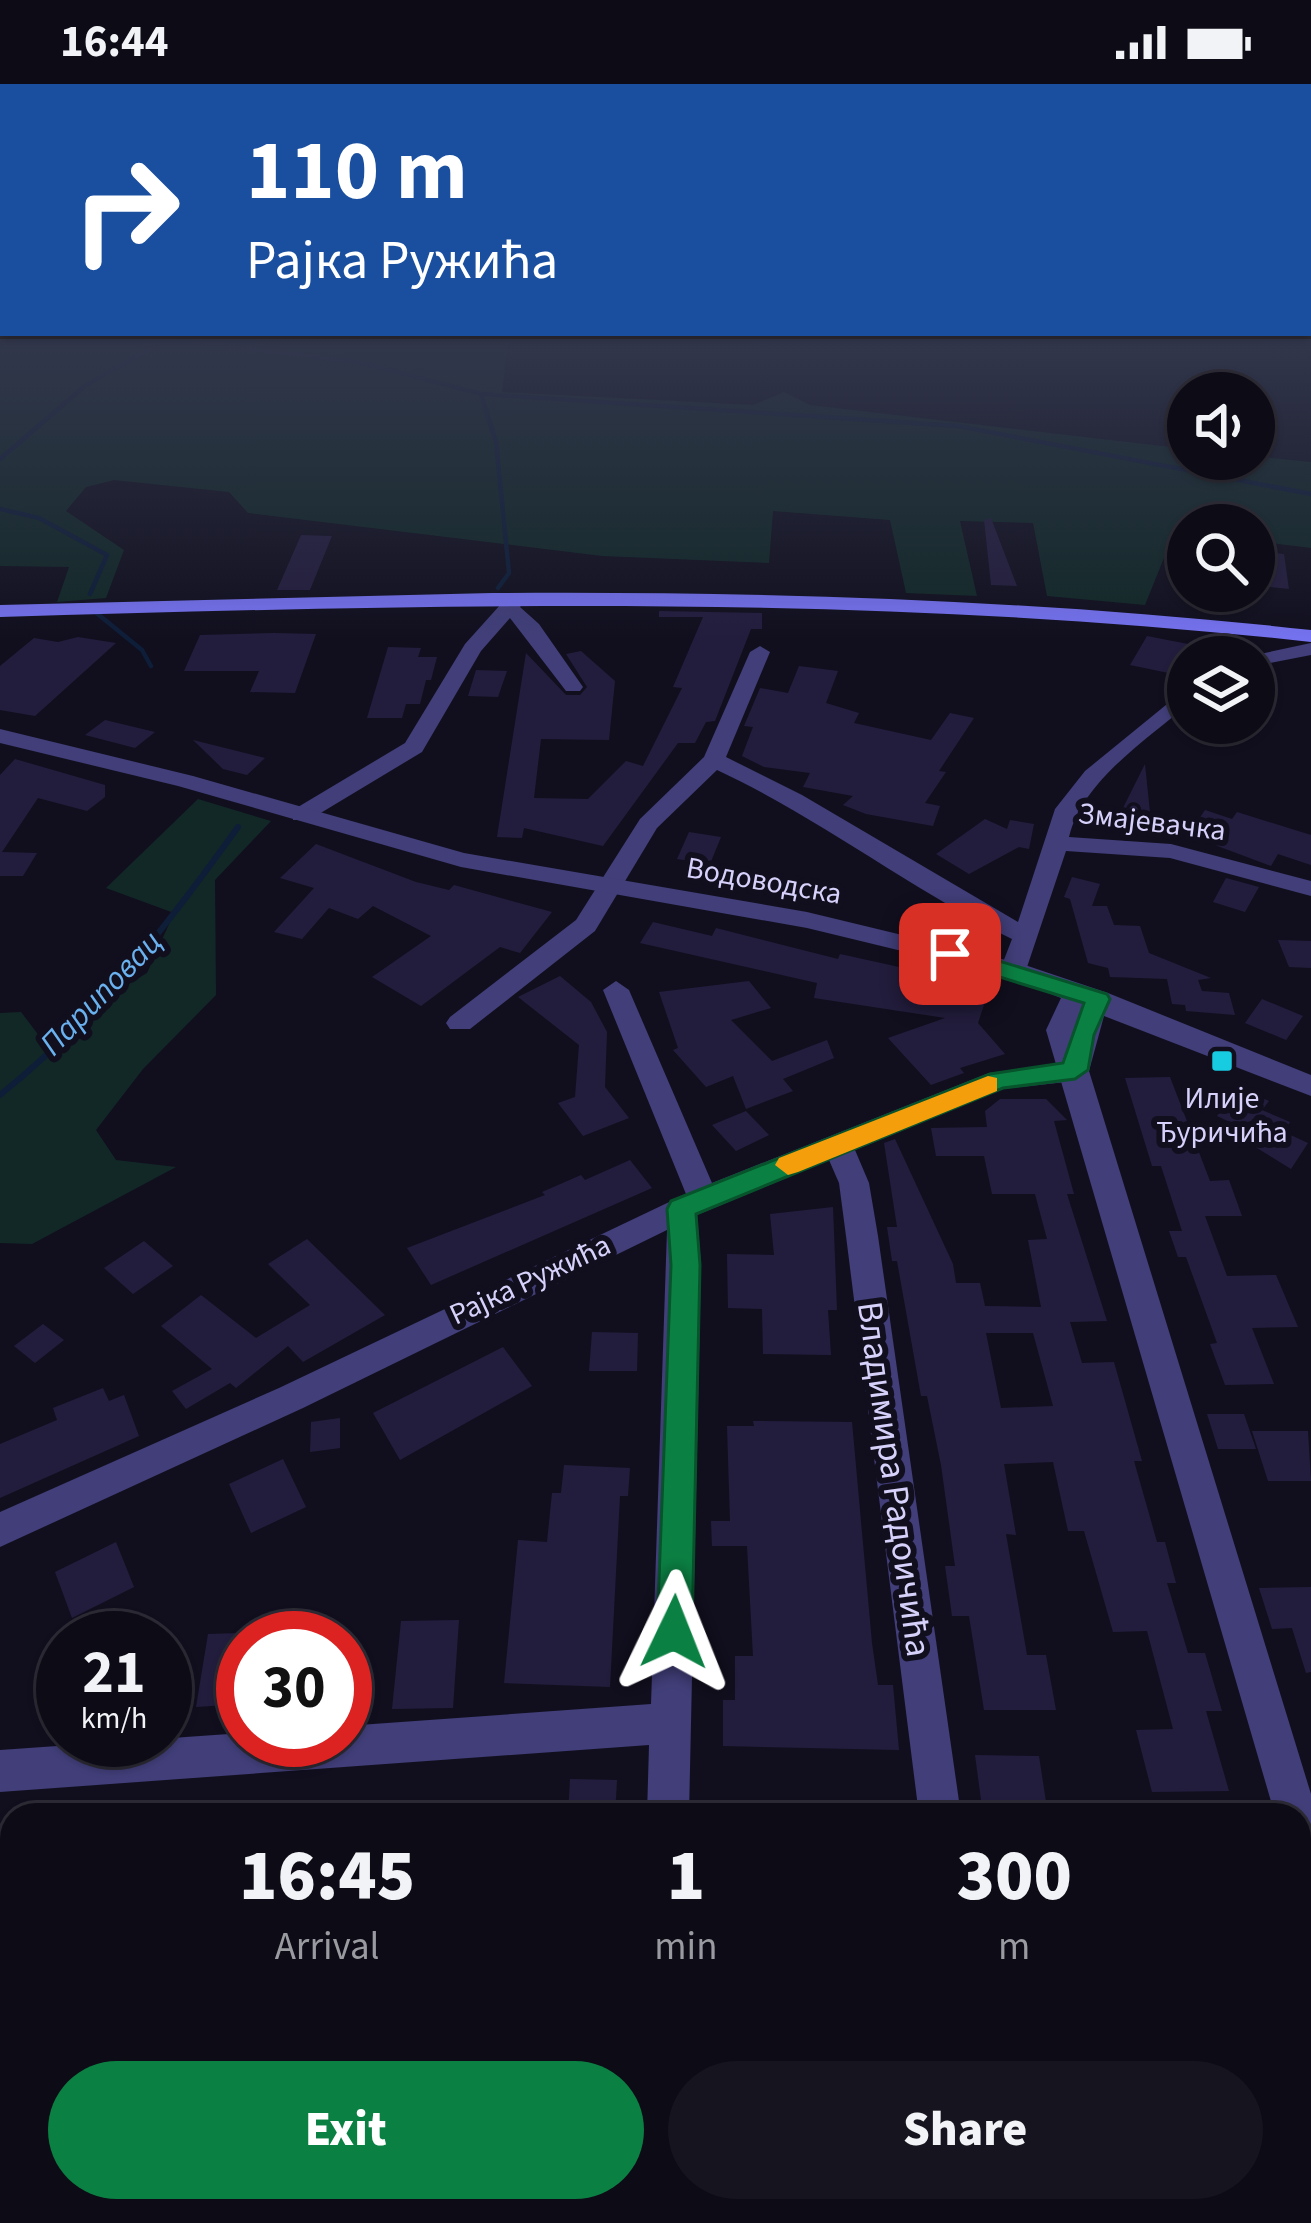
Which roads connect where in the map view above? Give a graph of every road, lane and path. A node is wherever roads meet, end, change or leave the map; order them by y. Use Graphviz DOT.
graph roads {
  1 [pos="513,603"];
  2 [pos="0,610"];
  3 [pos="1311,636"];
  4 [pos="1311,649"];
  5 [pos="760,652"];
  6 [pos="1275,656"];
  7 [pos="573,687"];
  8 [pos="1167,711"];
  9 [pos="3,742"];
  10 [pos="714,760"];
  11 [pos="301,815"];
  12 [pos="1054,843"];
  13 [pos="611,887"];
  14 [pos="1311,889"];
  15 [pos="1025,934"];
  16 [pos="1013,970"];
  17 [pos="616,991"];
  18 [pos="1087,995"];
  19 [pos="1149,1019"];
  20 [pos="460,1023"];
  21 [pos="1077,1058"];
  22 [pos="1311,1086"];
  23 [pos="838,1146"];
  24 [pos="692,1204"];
  25 [pos="0,1530"];
  26 [pos="672,1724"];
  27 [pos="0,1771"];
  28 [pos="669,1803"];
  29 [pos="938,1803"];
  30 [pos="1293,1803"];
  1 -- 2 [label="main road"];
  1 -- 3 [label="main road"];
  1 -- 7 [label="street"];
  1 -- 11 [label="street"];
  4 -- 6 [label="street"];
  5 -- 10 [label="street"];
  8 -- 12 [label="street"];
  9 -- 11 [label="street, Водоводска"];
  10 -- 13 [label="street"];
  10 -- 15 [label="street, Водоводска"];
  11 -- 13 [label="street, Водоводска"];
  12 -- 14 [label="street, Змајевачка"];
  12 -- 15 [label="street"];
  13 -- 16 [label="street, Водоводска"];
  13 -- 20 [label="street"];
  15 -- 16 [label="street"];
  16 -- 18 [label="street, Водоводска"];
  17 -- 24 [label="street"];
  18 -- 19 [label="street, Водоводска"];
  18 -- 21 [label="street"];
  19 -- 21 [label="street, Рајка Ружића"];
  19 -- 22 [label="street, Водоводска"];
  21 -- 23 [label="street, Рајка Ружића"];
  21 -- 30 [label="street"];
  23 -- 24 [label="street, Рајка Ружића"];
  23 -- 29 [label="street, Владимира Радоичића"];
  24 -- 25 [label="street, Рајка Ружића"];
  24 -- 26 [label="street"];
  26 -- 27 [label="street"];
  26 -- 28 [label="street"];
}
